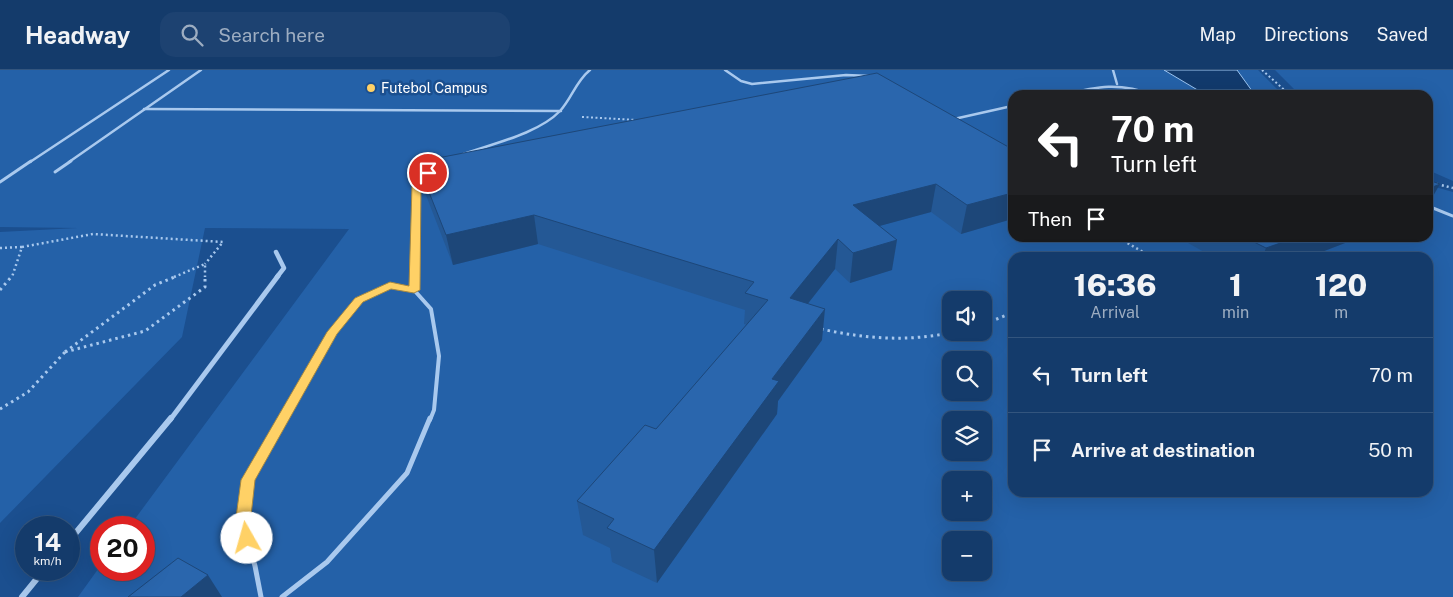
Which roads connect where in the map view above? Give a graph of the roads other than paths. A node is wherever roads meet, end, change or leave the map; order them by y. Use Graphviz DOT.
graph roads {
  1 [pos="169,70"];
  2 [pos="201,70"];
  3 [pos="590,70"];
  4 [pos="725,70"];
  5 [pos="1113,70"];
  6 [pos="875,78"];
  7 [pos="1117,84"];
  8 [pos="1088,90"];
  9 [pos="1142,90"];
  10 [pos="1008,107"];
  11 [pos="144,109"];
  12 [pos="561,110"];
  13 [pos="950,120"];
  14 [pos="458,156"];
  15 [pos="55,172"];
  16 [pos="428,173"];
  17 [pos="0,182"];
  18 [pos="1433,208"];
  19 [pos="1453,216"];
  20 [pos="276,252"];
  21 [pos="414,290"];
  22 [pos="80,528"];
  23 [pos="35,581"];
  24 [pos="22,597"];
  25 [pos="261,597"];
  26 [pos="282,597"];
  1 -- 17 [label="lane"];
  2 -- 11 [label="lane"];
  3 -- 12 [label="lane"];
  4 -- 6 [label="lane"];
  5 -- 7 [label="lane"];
  7 -- 8 [label="lane"];
  7 -- 9 [label="lane"];
  10 -- 13 [label="lane"];
  11 -- 12 [label="lane"];
  11 -- 15 [label="lane"];
  12 -- 14 [label="lane"];
  16 -- 21 [label="lane"];
  18 -- 19 [label="lane"];
  20 -- 22 [label="street"];
  21 -- 25 [label="lane"];
  21 -- 26 [label="lane"];
  23 -- 24 [label="street"];
}
